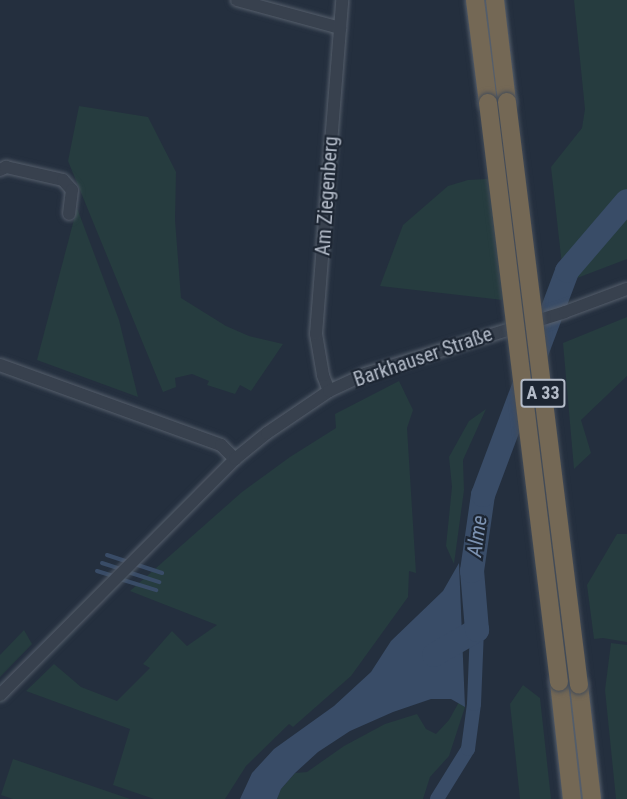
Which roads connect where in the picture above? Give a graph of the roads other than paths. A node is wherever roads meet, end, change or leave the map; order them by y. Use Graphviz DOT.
graph roads {
  1 [pos="237,0"];
  2 [pos="342,0"];
  3 [pos="475,0"];
  4 [pos="495,0"];
  5 [pos="339,28"];
  6 [pos="0,170"];
  7 [pos="69,214"];
  8 [pos="627,289"];
  9 [pos="0,364"];
  10 [pos="329,391"];
  11 [pos="235,459"];
  12 [pos="0,695"];
  13 [pos="572,799"];
  14 [pos="592,799"];
  1 -- 5 [label="street"];
  2 -- 5 [label="street, Am Ziegenberg"];
  3 -- 13 [label="highway, A 33, bridge"];
  4 -- 14 [label="highway, A 33, bridge"];
  5 -- 10 [label="street, Am Ziegenberg"];
  6 -- 7 [label="street"];
  8 -- 10 [label="street, Barkhauser Straße, bridge"];
  9 -- 11 [label="street"];
  10 -- 11 [label="street, Barkhauser Straße"];
  11 -- 12 [label="street, Barkhauser Straße"];
}
